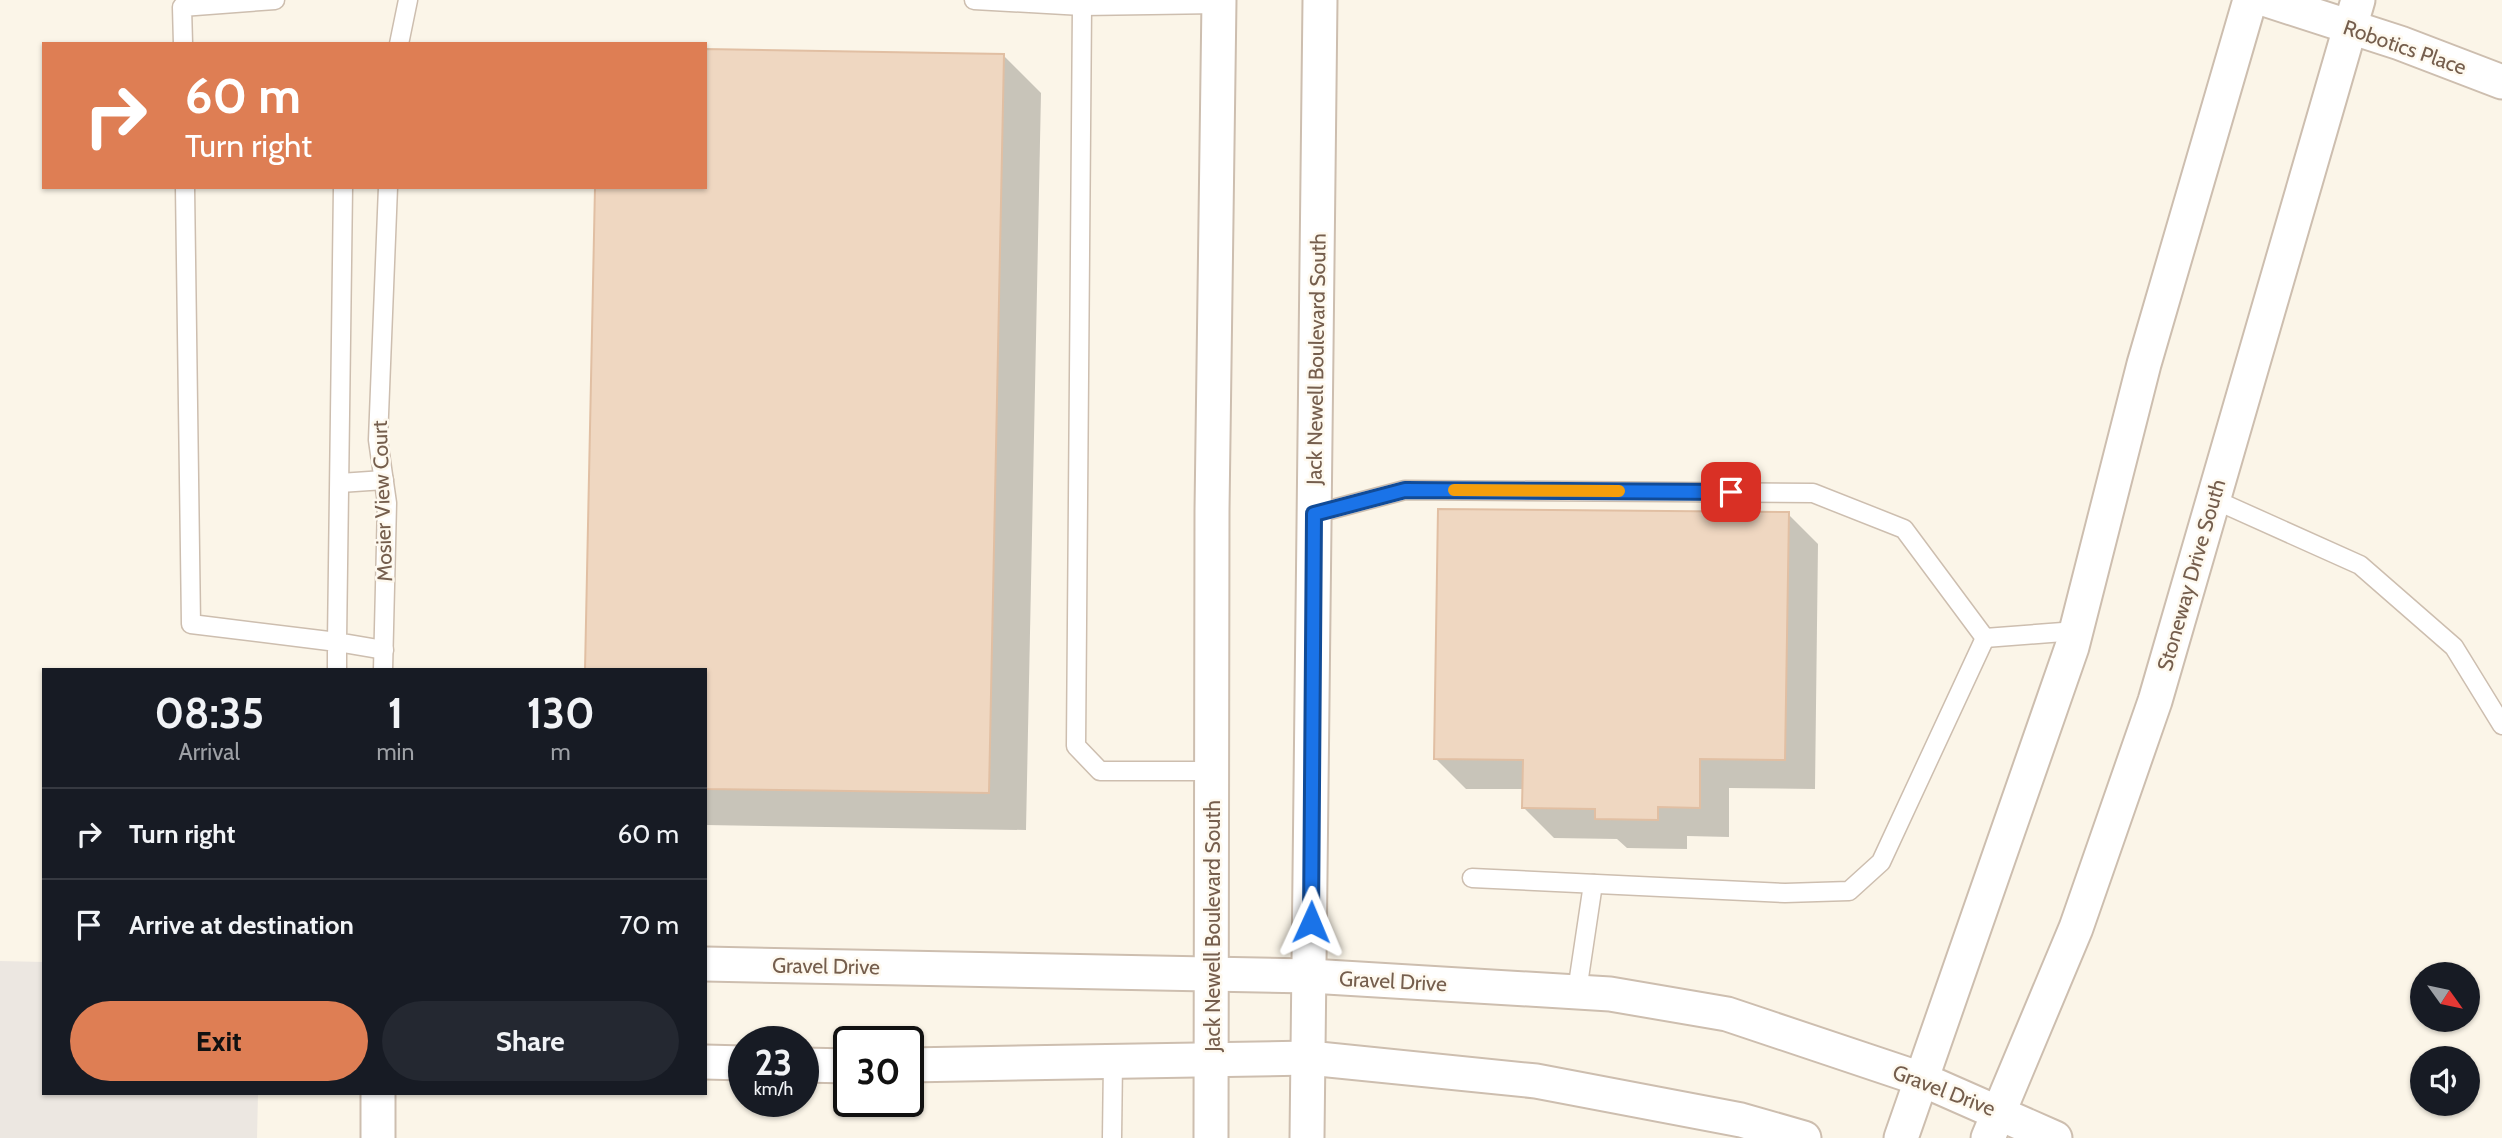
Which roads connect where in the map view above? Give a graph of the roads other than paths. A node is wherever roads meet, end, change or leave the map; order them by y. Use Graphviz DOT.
graph roads {
  1 [pos="275,0"];
  2 [pos="408,0"];
  3 [pos="974,0"];
  4 [pos="1320,0"];
  5 [pos="2250,0"];
  6 [pos="2267,0"];
  7 [pos="1219,2"];
  8 [pos="1082,6"];
  9 [pos="2354,13"];
  10 [pos="183,42"];
  11 [pos="399,42"];
  12 [pos="2502,82"];
  13 [pos="185,189"];
  14 [pos="344,189"];
  15 [pos="388,189"];
  16 [pos="384,480"];
  17 [pos="340,483"];
  18 [pos="2213,499"];
  19 [pos="1314,514"];
  20 [pos="2076,631"];
  21 [pos="1985,638"];
  22 [pos="337,642"];
  23 [pos="384,650"];
  24 [pos="337,668"];
  25 [pos="383,668"];
  26 [pos="2502,724"];
  27 [pos="1212,771"];
  28 [pos="1472,878"];
  29 [pos="1593,884"];
  30 [pos="707,964"];
  31 [pos="1213,974"];
  32 [pos="1310,976"];
  33 [pos="1577,991"];
  34 [pos="1309,1058"];
  35 [pos="1212,1059"];
  36 [pos="1113,1061"];
  37 [pos="707,1062"];
  38 [pos="728,1063"];
  39 [pos="924,1065"];
  40 [pos="1921,1079"];
  41 [pos="378,1095"];
  42 [pos="1993,1125"];
  43 [pos="378,1138"];
  44 [pos="1112,1138"];
  45 [pos="1211,1138"];
  46 [pos="1307,1138"];
  47 [pos="1804,1138"];
  48 [pos="1900,1138"];
  49 [pos="2055,1138"];
  1 -- 10 [label="lane"];
  2 -- 11 [label="lane"];
  3 -- 8 [label="lane"];
  4 -- 19 [label="street, Jack Newell Boulevard South"];
  5 -- 20 [label="street"];
  6 -- 9 [label="street, Robotics Place"];
  7 -- 8 [label="lane"];
  7 -- 27 [label="street, Jack Newell Boulevard South"];
  8 -- 27 [label="lane"];
  9 -- 12 [label="street, Robotics Place"];
  9 -- 18 [label="street, Stoneway Drive South"];
  13 -- 22 [label="lane"];
  14 -- 17 [label="lane"];
  15 -- 16 [label="lane, Mosier View Court"];
  16 -- 17 [label="lane"];
  16 -- 23 [label="lane, Mosier View Court"];
  17 -- 22 [label="lane"];
  18 -- 26 [label="lane"];
  18 -- 42 [label="street, Stoneway Drive South"];
  19 -- 21 [label="lane"];
  19 -- 32 [label="street, Jack Newell Boulevard South"];
  20 -- 21 [label="lane"];
  20 -- 40 [label="street"];
  21 -- 29 [label="lane"];
  22 -- 23 [label="lane"];
  22 -- 24 [label="lane"];
  23 -- 25 [label="lane, Mosier View Court"];
  27 -- 31 [label="street, Jack Newell Boulevard South"];
  28 -- 29 [label="lane"];
  29 -- 33 [label="lane"];
  30 -- 31 [label="street, Gravel Drive"];
  31 -- 32 [label="street, Gravel Drive"];
  31 -- 35 [label="street, Jack Newell Boulevard South"];
  32 -- 33 [label="street, Gravel Drive"];
  32 -- 34 [label="street, Jack Newell Boulevard South"];
  33 -- 40 [label="street, Gravel Drive"];
  34 -- 35 [label="street"];
  34 -- 46 [label="street, Jack Newell Boulevard South"];
  34 -- 47 [label="street"];
  35 -- 36 [label="street"];
  35 -- 45 [label="street, Jack Newell Boulevard South"];
  36 -- 39 [label="street"];
  36 -- 44 [label="lane"];
  37 -- 38 [label="street"];
  40 -- 42 [label="street, Gravel Drive"];
  40 -- 48 [label="street"];
  41 -- 43 [label="street"];
  42 -- 49 [label="street, Gravel Drive"];
}
